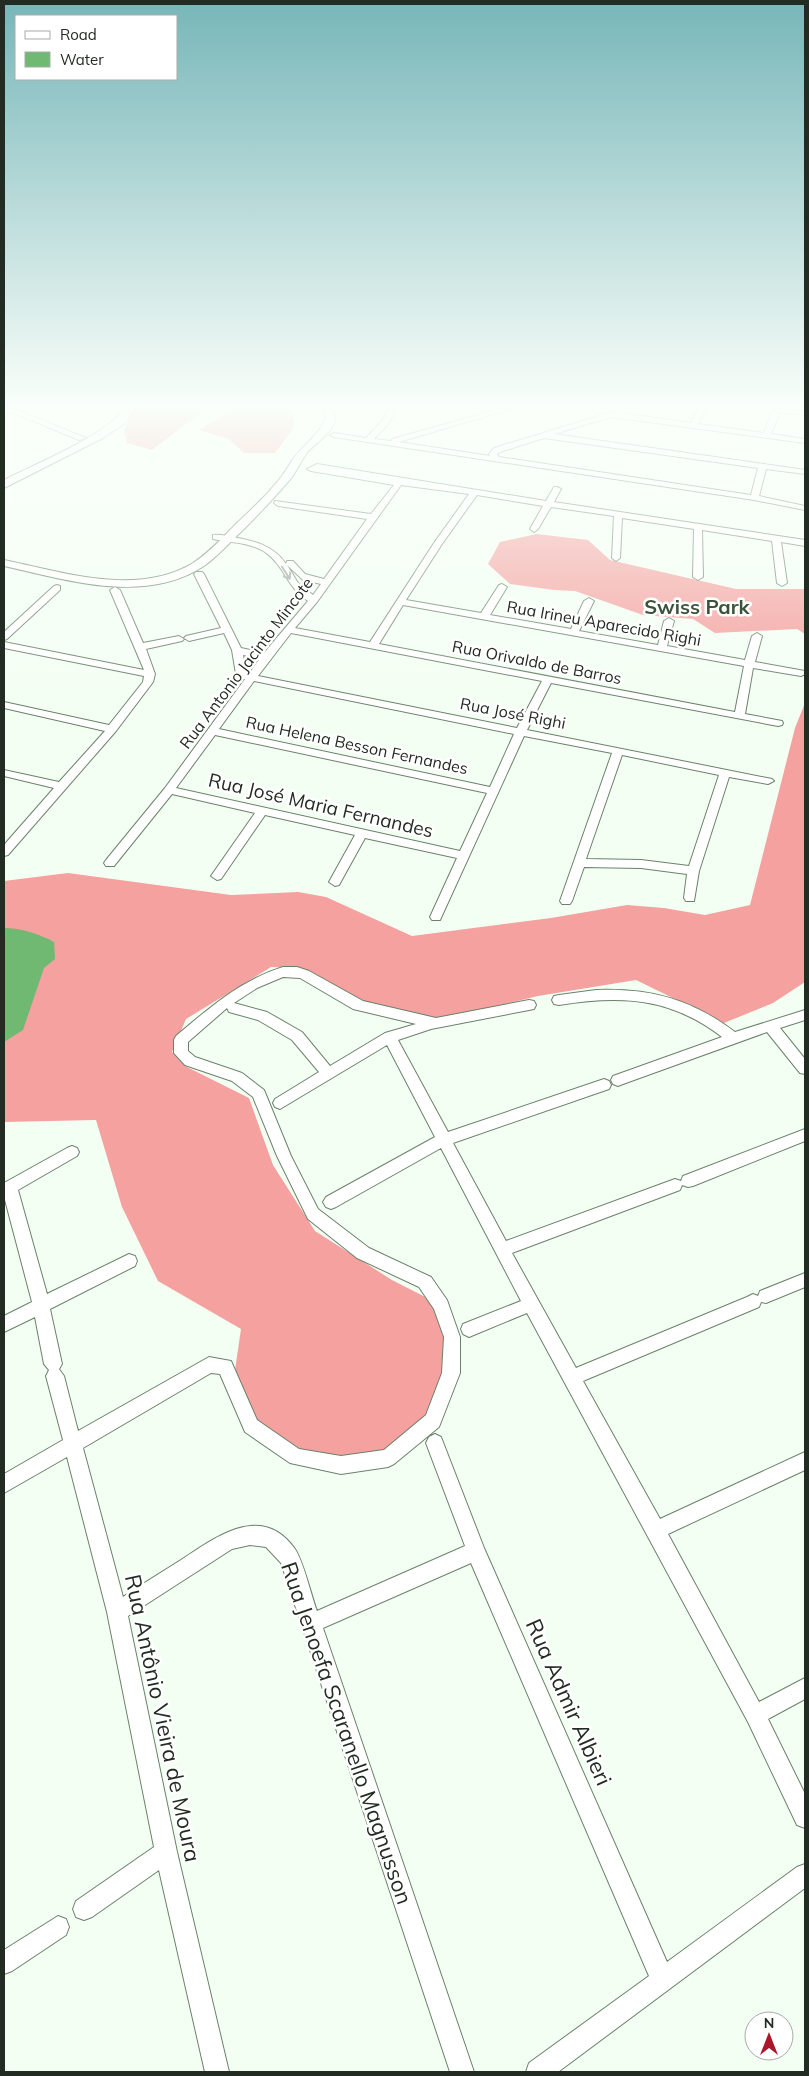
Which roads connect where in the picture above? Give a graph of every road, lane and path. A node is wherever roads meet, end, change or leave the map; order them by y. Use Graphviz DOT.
graph roads {
  1 [pos="249,506"];
  2 [pos="255,506"];
  3 [pos="302,506"];
  4 [pos="382,506"];
  5 [pos="465,506"];
  6 [pos="547,506"];
  7 [pos="567,506"];
  8 [pos="618,514"];
  9 [pos="372,517"];
  10 [pos="698,526"];
  11 [pos="534,529"];
  12 [pos="225,535"];
  13 [pos="776,539"];
  14 [pos="805,543"];
  15 [pos="4,557"];
  16 [pos="616,558"];
  17 [pos="4,563"];
  18 [pos="198,574"];
  19 [pos="698,576"];
  20 [pos="327,582"];
  21 [pos="782,583"];
  22 [pos="502,587"];
  23 [pos="57,588"];
  24 [pos="115,590"];
  25 [pos="314,600"];
  26 [pos="402,602"];
  27 [pos="589,602"];
  28 [pos="484,616"];
  29 [pos="669,621"];
  30 [pos="228,629"];
  31 [pos="290,630"];
  32 [pos="574,632"];
  33 [pos="757,636"];
  34 [pos="4,637"];
  35 [pos="4,645"];
  36 [pos="373,645"];
  37 [pos="662,648"];
  38 [pos="237,650"];
  39 [pos="142,651"];
  40 [pos="267,656"];
  41 [pos="240,662"];
  42 [pos="748,664"];
  43 [pos="259,666"];
  44 [pos="117,668"];
  45 [pos="801,673"];
  46 [pos="150,674"];
  47 [pos="251,678"];
  48 [pos="548,679"];
  49 [pos="4,705"];
  50 [pos="740,715"];
  51 [pos="778,723"];
  52 [pos="112,728"];
  53 [pos="213,731"];
  54 [pos="521,732"];
  55 [pos="618,751"];
  56 [pos="4,773"];
  57 [pos="725,773"];
  58 [pos="768,781"];
  59 [pos="61,786"];
  60 [pos="168,790"];
  61 [pos="494,792"];
  62 [pos="262,811"];
  63 [pos="362,833"];
  64 [pos="4,851"];
  65 [pos="464,856"];
  66 [pos="110,863"];
  67 [pos="580,863"];
  68 [pos="693,871"];
  69 [pos="217,876"];
  70 [pos="335,882"];
  71 [pos="690,898"];
  72 [pos="566,901"];
  73 [pos="436,916"];
  74 [pos="559,1000"];
  75 [pos="529,1005"];
  76 [pos="234,1008"];
  77 [pos="805,1015"];
  78 [pos="436,1023"];
  79 [pos="771,1027"];
  80 [pos="390,1037"];
  81 [pos="733,1038"];
  82 [pos="805,1069"];
  83 [pos="328,1074"];
  84 [pos="618,1080"];
  85 [pos="604,1085"];
  86 [pos="280,1103"];
  87 [pos="805,1135"];
  88 [pos="443,1140"];
  89 [pos="72,1152"];
  90 [pos="7,1189"];
  91 [pos="332,1202"];
  92 [pos="503,1249"];
  93 [pos="129,1261"];
  94 [pos="805,1280"];
  95 [pos="41,1304"];
  96 [pos="531,1304"];
  97 [pos="4,1324"];
  98 [pos="470,1329"];
  99 [pos="54,1370"];
  100 [pos="571,1378"];
  101 [pos="435,1443"];
  102 [pos="72,1446"];
  103 [pos="805,1461"];
  104 [pos="4,1484"];
  105 [pos="656,1530"];
  106 [pos="476,1551"];
  107 [pos="117,1612"];
  108 [pos="312,1623"];
  109 [pos="805,1688"];
  110 [pos="755,1715"];
  111 [pos="805,1820"];
  112 [pos="166,1852"];
  113 [pos="805,1875"];
  114 [pos="84,1909"];
  115 [pos="58,1927"];
  116 [pos="4,1963"];
  117 [pos="663,1980"];
  118 [pos="217,2072"];
  119 [pos="462,2072"];
  120 [pos="538,2072"];
  1 -- 12 [label="street"];
  2 -- 12 [label="street"];
  3 -- 9 [label="street"];
  4 -- 9 [label="street, Rua Antonio Jacinto Mincote"];
  5 -- 26 [label="street"];
  6 -- 11 [label="street"];
  7 -- 8 [label="street"];
  8 -- 10 [label="street"];
  8 -- 16 [label="street"];
  9 -- 20 [label="street, Rua Antonio Jacinto Mincote"];
  10 -- 13 [label="street"];
  10 -- 19 [label="street"];
  12 -- 15 [label="street"];
  12 -- 17 [label="street"];
  12 -- 20 [label="street"];
  12 -- 25 [label="street, one-way"];
  13 -- 14 [label="street"];
  13 -- 21 [label="street"];
  18 -- 30 [label="street"];
  20 -- 25 [label="street, Rua Antonio Jacinto Mincote"];
  22 -- 28 [label="street"];
  23 -- 34 [label="street"];
  24 -- 39 [label="street"];
  25 -- 31 [label="street, Rua Antonio Jacinto Mincote"];
  26 -- 28 [label="street, Rua Irineu Aparecido Righi"];
  26 -- 36 [label="street"];
  27 -- 32 [label="street"];
  28 -- 32 [label="street, Rua Irineu Aparecido Righi"];
  29 -- 37 [label="street"];
  30 -- 38 [label="street"];
  30 -- 39 [label="street"];
  31 -- 36 [label="street, Rua Orivaldo de Barros"];
  31 -- 40 [label="street, Rua Antonio Jacinto Mincote"];
  32 -- 37 [label="street, Rua Irineu Aparecido Righi"];
  33 -- 42 [label="street"];
  35 -- 44 [label="street"];
  36 -- 48 [label="street, Rua Orivaldo de Barros"];
  37 -- 42 [label="street, Rua Irineu Aparecido Righi"];
  38 -- 40 [label="street"];
  38 -- 41 [label="street"];
  39 -- 44 [label="street"];
  39 -- 46 [label="street"];
  40 -- 43 [label="street, Rua Antonio Jacinto Mincote"];
  41 -- 43 [label="street"];
  41 -- 47 [label="street"];
  42 -- 45 [label="street, Rua Irineu Aparecido Righi"];
  42 -- 50 [label="street"];
  43 -- 47 [label="street, Rua Antonio Jacinto Mincote"];
  44 -- 46 [label="street"];
  46 -- 52 [label="street"];
  47 -- 53 [label="street, Rua Antonio Jacinto Mincote"];
  47 -- 54 [label="street, Rua José Righi"];
  48 -- 50 [label="street, Rua Orivaldo de Barros"];
  48 -- 54 [label="street"];
  49 -- 52 [label="street"];
  50 -- 51 [label="street, Rua Orivaldo de Barros"];
  52 -- 59 [label="street"];
  53 -- 60 [label="street, Rua Antonio Jacinto Mincote"];
  53 -- 61 [label="street, Rua Helena Besson Fernandes"];
  54 -- 55 [label="street, Rua José Righi"];
  54 -- 61 [label="street"];
  55 -- 57 [label="street, Rua José Righi"];
  55 -- 67 [label="street"];
  56 -- 59 [label="street"];
  57 -- 58 [label="street, Rua José Righi"];
  57 -- 68 [label="street"];
  59 -- 64 [label="street"];
  60 -- 62 [label="street, Rua José Maria Fernandes"];
  60 -- 66 [label="street, Rua Antonio Jacinto Mincote"];
  61 -- 65 [label="street"];
  62 -- 63 [label="street, Rua José Maria Fernandes"];
  62 -- 69 [label="street"];
  63 -- 65 [label="street, Rua José Maria Fernandes"];
  63 -- 70 [label="street"];
  65 -- 73 [label="street"];
  67 -- 68 [label="street"];
  67 -- 72 [label="street"];
  68 -- 71 [label="street"];
  74 -- 81 [label="street"];
  75 -- 78 [label="street"];
  76 -- 83 [label="street"];
  77 -- 79 [label="street"];
  78 -- 80 [label="street"];
  78 -- 102 [label="street"];
  79 -- 81 [label="street"];
  79 -- 82 [label="street"];
  80 -- 83 [label="street"];
  80 -- 88 [label="street"];
  81 -- 84 [label="street"];
  83 -- 86 [label="street"];
  85 -- 88 [label="street"];
  87 -- 92 [label="street"];
  88 -- 91 [label="street"];
  88 -- 92 [label="street"];
  89 -- 90 [label="street"];
  90 -- 95 [label="street, Rua Antônio Vieira de Moura"];
  92 -- 96 [label="street"];
  93 -- 95 [label="street"];
  94 -- 100 [label="street"];
  95 -- 97 [label="street"];
  95 -- 99 [label="street, Rua Antônio Vieira de Moura"];
  96 -- 98 [label="street"];
  96 -- 100 [label="street"];
  99 -- 102 [label="street, Rua Antônio Vieira de Moura"];
  100 -- 105 [label="street"];
  101 -- 106 [label="street, Rua Admir Albieri"];
  102 -- 104 [label="street"];
  102 -- 107 [label="street, Rua Antônio Vieira de Moura"];
  103 -- 105 [label="street"];
  105 -- 110 [label="street"];
  106 -- 108 [label="street"];
  106 -- 117 [label="street, Rua Admir Albieri"];
  107 -- 108 [label="street, Rua Jenoefa Scaranello Magnusson"];
  107 -- 112 [label="street, Rua Antônio Vieira de Moura"];
  108 -- 119 [label="street, Rua Jenoefa Scaranello Magnusson"];
  109 -- 110 [label="street"];
  110 -- 111 [label="street"];
  112 -- 114 [label="street"];
  112 -- 118 [label="street, Rua Antônio Vieira de Moura"];
  113 -- 117 [label="street"];
  115 -- 116 [label="street"];
  117 -- 120 [label="street"];
}
